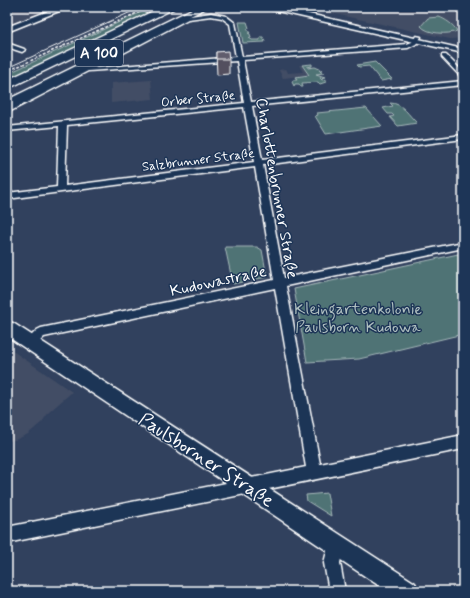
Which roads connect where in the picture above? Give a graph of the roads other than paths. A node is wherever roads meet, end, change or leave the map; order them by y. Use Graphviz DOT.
graph roads {
  1 [pos="65,7"];
  2 [pos="170,7"];
  3 [pos="180,7"];
  4 [pos="190,7"];
  5 [pos="203,7"];
  6 [pos="268,7"];
  7 [pos="285,7"];
  8 [pos="7,30"];
  9 [pos="417,39"];
  10 [pos="7,45"];
  11 [pos="462,48"];
  12 [pos="22,50"];
  13 [pos="444,56"];
  14 [pos="239,59"];
  15 [pos="88,69"];
  16 [pos="463,76"];
  17 [pos="463,83"];
  18 [pos="7,85"];
  19 [pos="7,92"];
  20 [pos="7,99"];
  21 [pos="7,105"];
  22 [pos="248,105"];
  23 [pos="7,111"];
  24 [pos="63,123"];
  25 [pos="7,129"];
  26 [pos="463,137"];
  27 [pos="258,164"];
  28 [pos="61,189"];
  29 [pos="7,196"];
  30 [pos="463,245"];
  31 [pos="279,283"];
  32 [pos="7,328"];
  33 [pos="30,343"];
  34 [pos="463,442"];
  35 [pos="314,472"];
  36 [pos="249,486"];
  37 [pos="7,535"];
  38 [pos="336,545"];
  39 [pos="337,591"];
  40 [pos="407,591"];
  1 -- 8 [label="main road"];
  2 -- 18 [label="highway"];
  3 -- 19 [label="highway, A 100"];
  4 -- 20 [label="highway, A 100"];
  5 -- 21 [label="highway"];
  6 -- 9 [label="main road"];
  7 -- 9 [label="main road"];
  9 -- 11 [label="main road"];
  9 -- 14 [label="street"];
  10 -- 12 [label="street"];
  13 -- 16 [label="street"];
  14 -- 15 [label="street"];
  14 -- 15 [label="street, Charlottenbrunner Straße"];
  14 -- 22 [label="street, Charlottenbrunner Straße"];
  15 -- 23 [label="street"];
  17 -- 22 [label="street, Orber Straße"];
  22 -- 24 [label="street, Orber Straße"];
  22 -- 27 [label="street, Charlottenbrunner Straße"];
  24 -- 25 [label="street, Orber Straße"];
  24 -- 28 [label="street"];
  26 -- 27 [label="street, Salzbrunner Straße"];
  27 -- 28 [label="street, Salzbrunner Straße"];
  27 -- 31 [label="street, Charlottenbrunner Straße"];
  28 -- 29 [label="street, Salzbrunner Straße"];
  30 -- 31 [label="street, Kudowastraße"];
  31 -- 33 [label="street, Kudowastraße"];
  31 -- 35 [label="street, Charlottenbrunner Straße"];
  32 -- 33 [label="main road, Paulsborner Straße"];
  33 -- 36 [label="main road, Paulsborner Straße"];
  34 -- 35 [label="street"];
  35 -- 36 [label="street"];
  36 -- 37 [label="street"];
  36 -- 38 [label="main road, Paulsborner Straße"];
  38 -- 39 [label="street"];
  38 -- 40 [label="main road, Paulsborner Straße"];
}
